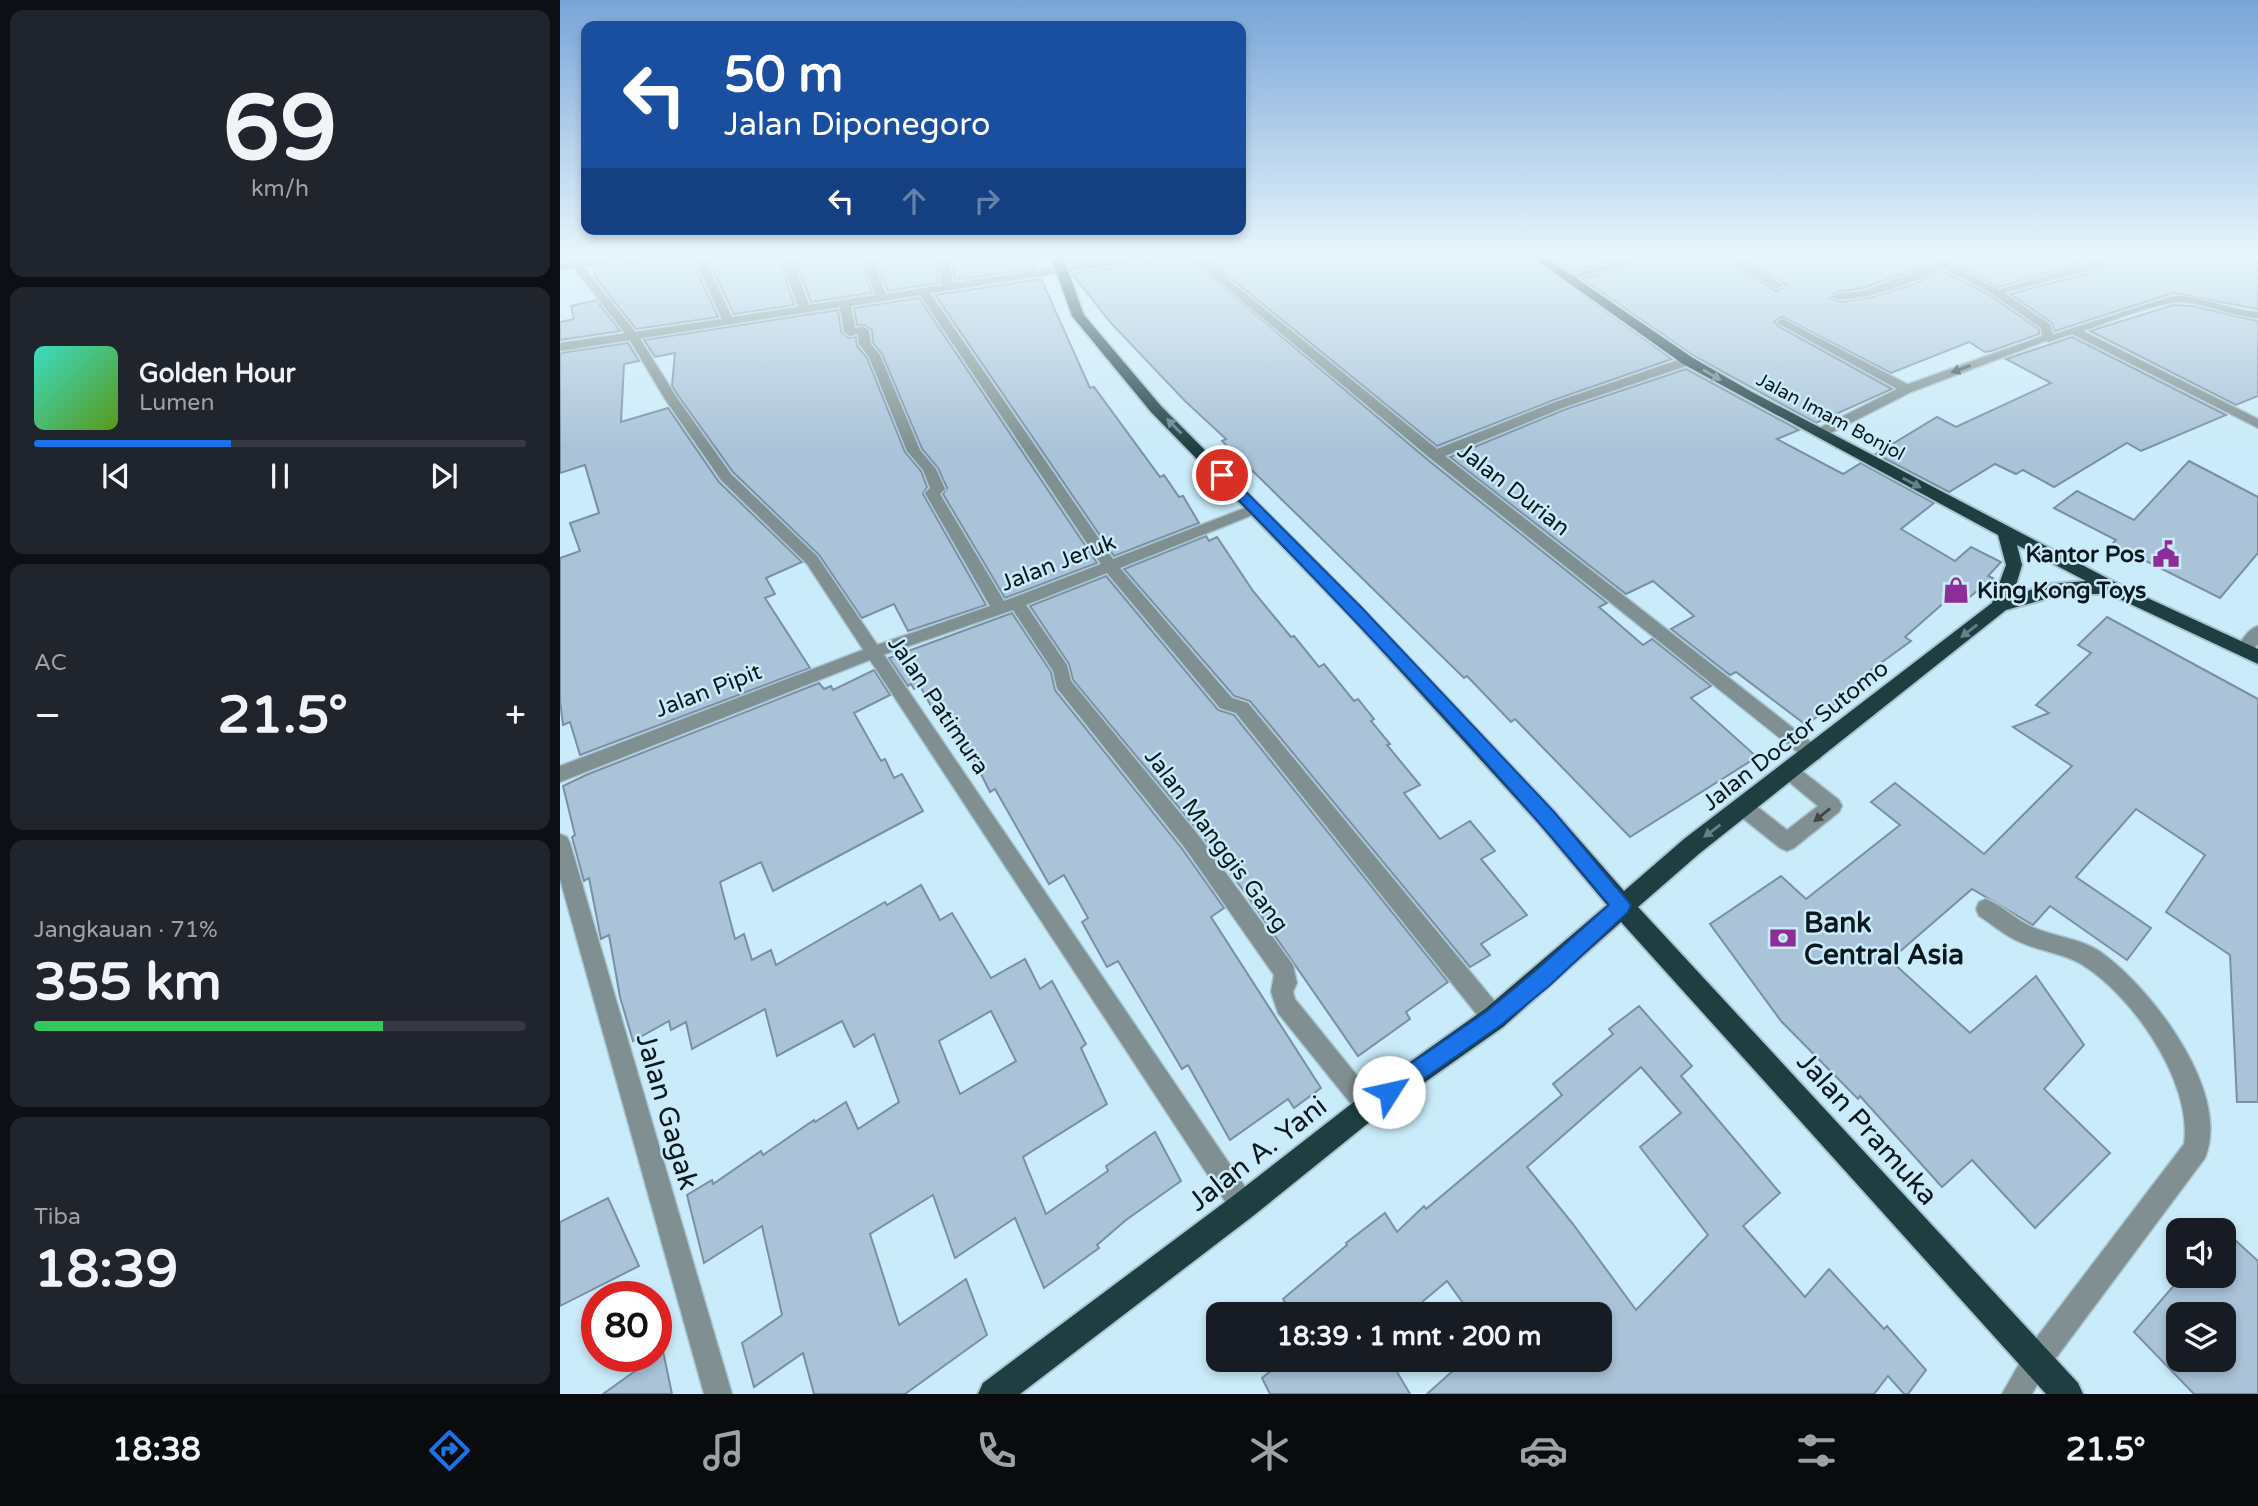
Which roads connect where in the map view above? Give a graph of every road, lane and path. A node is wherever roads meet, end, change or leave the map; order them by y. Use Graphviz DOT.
graph roads {
  1 [pos="618,319"];
  2 [pos="728,319"];
  3 [pos="748,319"];
  4 [pos="848,319"];
  5 [pos="943,319"];
  6 [pos="1081,319"];
  7 [pos="1270,319"];
  8 [pos="1626,319"];
  9 [pos="2037,319"];
  10 [pos="2111,319"];
  11 [pos="729,322"];
  12 [pos="1783,322"];
  13 [pos="2074,331"];
  14 [pos="633,336"];
  15 [pos="2048,338"];
  16 [pos="560,347"];
  17 [pos="1688,361"];
  18 [pos="1907,389"];
  19 [pos="2258,424"];
  20 [pos="1820,433"];
  21 [pos="1435,455"];
  22 [pos="1255,509"];
  23 [pos="2006,532"];
  24 [pos="1111,566"];
  25 [pos="2122,593"];
  26 [pos="1009,606"];
  27 [pos="2000,606"];
  28 [pos="2258,632"];
  29 [pos="874,652"];
  30 [pos="2251,653"];
  31 [pos="1812,754"];
  32 [pos="1790,772"];
  33 [pos="560,774"];
  34 [pos="1744,807"];
  35 [pos="560,844"];
  36 [pos="1621,905"];
  37 [pos="1986,909"];
  38 [pos="1494,1018"];
  39 [pos="1368,1107"];
  40 [pos="1243,1206"];
  41 [pos="2037,1360"];
  42 [pos="718,1394"];
  43 [pos="993,1394"];
  44 [pos="2016,1394"];
  45 [pos="2067,1394"];
  1 -- 14 [label="street, Jalan Patimura"];
  2 -- 11 [label="street"];
  3 -- 11 [label="street"];
  4 -- 26 [label="street, Jalan Manggis Gang"];
  5 -- 24 [label="street"];
  22 -- 6 [label="highway, Jalan Pramuka, one-way"];
  7 -- 21 [label="street, Jalan Durian"];
  8 -- 17 [label="highway, Jalan Imam Bonjol"];
  9 -- 15 [label="street"];
  10 -- 13 [label="street"];
  11 -- 14 [label="street"];
  12 -- 18 [label="street"];
  13 -- 15 [label="street"];
  13 -- 19 [label="street"];
  14 -- 16 [label="street"];
  14 -- 29 [label="street, Jalan Patimura"];
  15 -- 18 [label="street, one-way"];
  17 -- 20 [label="highway, Jalan Imam Bonjol, one-way"];
  17 -- 21 [label="street"];
  18 -- 20 [label="street"];
  20 -- 23 [label="highway, Jalan Imam Bonjol, one-way"];
  21 -- 31 [label="street, Jalan Durian"];
  22 -- 24 [label="street, Jalan Jeruk"];
  22 -- 36 [label="highway, Jalan Pramuka"];
  23 -- 25 [label="highway, Jalan Imam Bonjol"];
  23 -- 27 [label="highway"];
  24 -- 26 [label="street, Jalan Jeruk"];
  24 -- 38 [label="street"];
  25 -- 27 [label="highway, Jalan Doctor Sutomo"];
  25 -- 30 [label="highway"];
  26 -- 29 [label="street, Jalan Jeruk"];
  26 -- 39 [label="street, Jalan Manggis Gang"];
  27 -- 31 [label="highway, Jalan Doctor Sutomo, one-way"];
  28 -- 30 [label="street"];
  29 -- 33 [label="street, Jalan Pipit"];
  29 -- 40 [label="street, Jalan Patimura"];
  31 -- 32 [label="highway, Jalan Doctor Sutomo"];
  32 -- 34 [label="highway, Jalan Doctor Sutomo"];
  32 -- 34 [label="street, one-way"];
  34 -- 36 [label="highway, Jalan Doctor Sutomo, one-way"];
  35 -- 42 [label="street, Jalan Gagak"];
  36 -- 38 [label="highway, Jalan A. Yani"];
  36 -- 41 [label="highway, Jalan Pramuka"];
  37 -- 41 [label="street"];
  38 -- 39 [label="highway, Jalan A. Yani"];
  39 -- 40 [label="highway, Jalan A. Yani"];
  40 -- 43 [label="highway, Jalan A. Yani"];
  41 -- 44 [label="street"];
  41 -- 45 [label="highway, Jalan Pramuka"];
}
